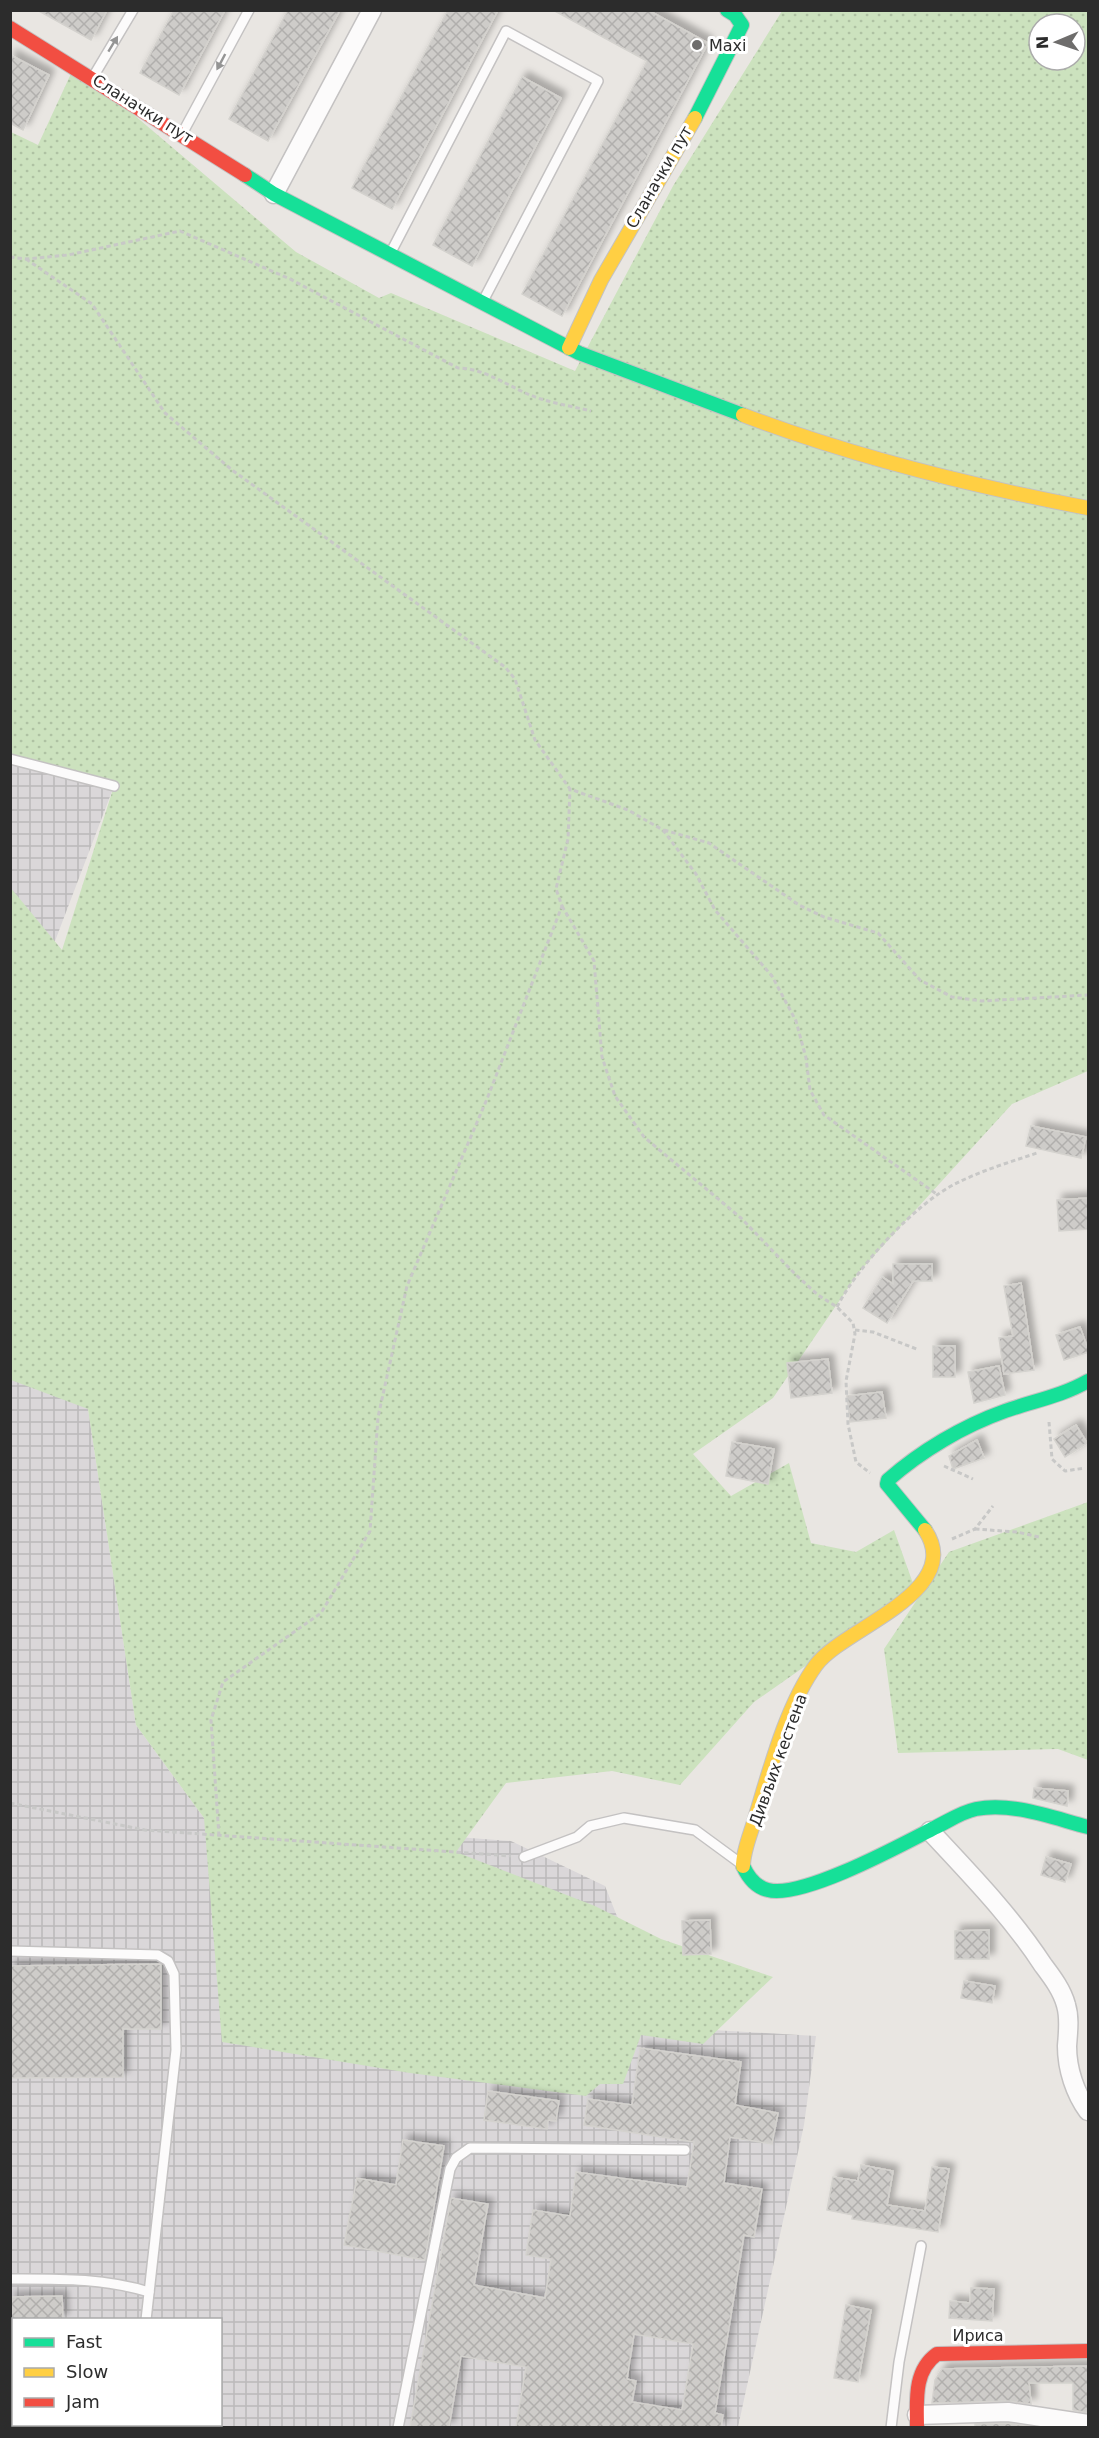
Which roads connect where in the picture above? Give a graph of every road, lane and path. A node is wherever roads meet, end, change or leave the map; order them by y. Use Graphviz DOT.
graph roads {
  1 [pos="133,10"];
  2 [pos="249,10"];
  3 [pos="372,10"];
  4 [pos="727,10"];
  5 [pos="10,28"];
  6 [pos="93,77"];
  7 [pos="182,133"];
  8 [pos="274,194"];
  9 [pos="388,256"];
  10 [pos="10,257"];
  11 [pos="26,259"];
  12 [pos="482,304"];
  13 [pos="574,350"];
  14 [pos="591,411"];
  15 [pos="1089,508"];
  16 [pos="10,759"];
  17 [pos="114,786"];
  18 [pos="570,789"];
  19 [pos="663,830"];
  20 [pos="562,906"];
  21 [pos="1089,995"];
  22 [pos="1037,1153"];
  23 [pos="938,1195"];
  24 [pos="837,1307"];
  25 [pos="855,1330"];
  26 [pos="919,1350"];
  27 [pos="1089,1381"];
  28 [pos="1048,1399"];
  29 [pos="930,1452"];
  30 [pos="1085,1468"];
  31 [pos="973,1479"];
  32 [pos="887,1481"];
  33 [pos="993,1506"];
  34 [pos="975,1529"];
  35 [pos="1039,1537"];
  36 [pos="933,1546"];
  37 [pos="10,1803"];
  38 [pos="1089,1827"];
  39 [pos="930,1831"];
  40 [pos="219,1836"];
  41 [pos="524,1857"];
  42 [pos="742,1864"];
  43 [pos="10,1951"];
  44 [pos="1089,2111"];
  45 [pos="685,2150"];
  46 [pos="921,2247"];
  47 [pos="10,2279"];
  48 [pos="149,2292"];
  49 [pos="146,2318"];
  50 [pos="1089,2351"];
  51 [pos="917,2421"];
  52 [pos="1089,2424"];
  53 [pos="398,2427"];
  54 [pos="891,2427"];
  6 -- 1 [label="lane, one-way"];
  2 -- 7 [label="lane, one-way"];
  3 -- 8 [label="street"];
  4 -- 13 [label="street, Сланачки пут"];
  5 -- 6 [label="street, Сланачки пут"];
  6 -- 7 [label="street, Сланачки пут"];
  7 -- 8 [label="street, Сланачки пут"];
  8 -- 9 [label="street, Сланачки пут"];
  9 -- 12 [label="street, Сланачки пут"];
  9 -- 12 [label="lane"];
  10 -- 11 [label="path"];
  11 -- 14 [label="path"];
  11 -- 18 [label="path"];
  12 -- 13 [label="street, Сланачки пут"];
  13 -- 15 [label="street"];
  16 -- 17 [label="lane"];
  18 -- 19 [label="path"];
  18 -- 20 [label="path"];
  19 -- 21 [label="path"];
  19 -- 23 [label="path"];
  20 -- 24 [label="path"];
  20 -- 40 [label="path"];
  22 -- 23 [label="path"];
  23 -- 24 [label="path"];
  24 -- 25 [label="path"];
  25 -- 26 [label="path"];
  25 -- 32 [label="path"];
  27 -- 28 [label="street"];
  28 -- 29 [label="street"];
  28 -- 30 [label="path"];
  29 -- 31 [label="path"];
  29 -- 32 [label="street"];
  32 -- 36 [label="street"];
  33 -- 34 [label="path"];
  34 -- 35 [label="path"];
  34 -- 36 [label="path"];
  36 -- 42 [label="street, Дивљих кестена"];
  37 -- 40 [label="path"];
  38 -- 39 [label="street"];
  39 -- 42 [label="street"];
  39 -- 44 [label="street"];
  40 -- 41 [label="path"];
  41 -- 42 [label="lane"];
  43 -- 48 [label="lane"];
  45 -- 53 [label="lane"];
  46 -- 54 [label="lane"];
  47 -- 48 [label="lane"];
  48 -- 49 [label="lane"];
  50 -- 51 [label="street, Ириса"];
  51 -- 52 [label="street"];
}
